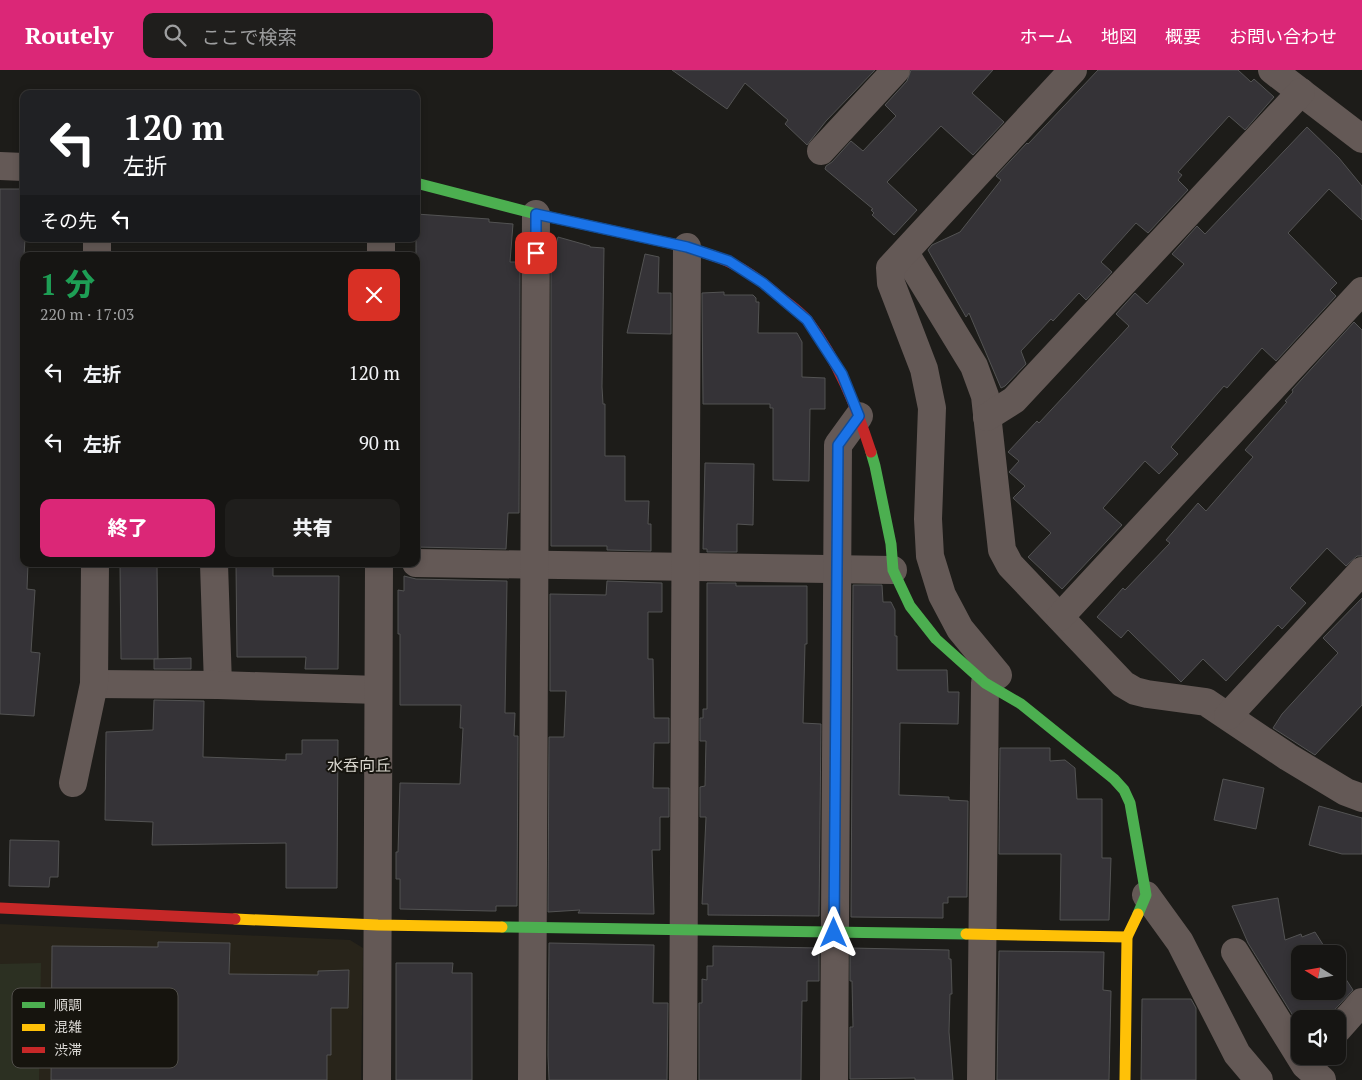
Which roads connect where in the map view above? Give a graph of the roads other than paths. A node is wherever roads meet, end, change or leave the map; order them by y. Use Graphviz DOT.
graph roads {
  1 [pos="896,70"];
  2 [pos="1073,70"];
  3 [pos="1272,70"];
  4 [pos="1301,92"];
  5 [pos="1362,139"];
  6 [pos="821,151"];
  7 [pos="0,166"];
  8 [pos="20,167"];
  9 [pos="420,184"];
  10 [pos="536,214"];
  11 [pos="687,247"];
  12 [pos="905,253"];
  13 [pos="1362,291"];
  14 [pos="859,416"];
  15 [pos="988,417"];
  16 [pos="420,564"];
  17 [pos="535,565"];
  18 [pos="94,567"];
  19 [pos="214,567"];
  20 [pos="379,567"];
  21 [pos="685,567"];
  22 [pos="837,569"];
  23 [pos="893,570"];
  24 [pos="1362,571"];
  25 [pos="1060,617"];
  26 [pos="985,683"];
  27 [pos="94,684"];
  28 [pos="218,686"];
  29 [pos="378,690"];
  30 [pos="1228,716"];
  31 [pos="73,783"];
  32 [pos="1362,798"];
  33 [pos="1146,895"];
  34 [pos="0,908"];
  35 [pos="378,925"];
  36 [pos="533,928"];
  37 [pos="684,930"];
  38 [pos="834,933"];
  39 [pos="983,935"];
  40 [pos="1127,937"];
  41 [pos="1235,952"];
  42 [pos="1362,1002"];
  43 [pos="1346,1020"];
  44 [pos="1313,1067"];
  45 [pos="377,1080"];
  46 [pos="532,1080"];
  47 [pos="684,1080"];
  48 [pos="834,1080"];
  49 [pos="981,1080"];
  50 [pos="1125,1080"];
  51 [pos="1258,1080"];
  1 -- 6 [label="street"];
  2 -- 12 [label="street"];
  3 -- 4 [label="street"];
  4 -- 5 [label="street"];
  4 -- 15 [label="street"];
  7 -- 8 [label="street"];
  9 -- 10 [label="street"];
  10 -- 11 [label="street"];
  10 -- 17 [label="street"];
  11 -- 14 [label="street"];
  11 -- 21 [label="street"];
  12 -- 15 [label="street"];
  12 -- 26 [label="street"];
  13 -- 25 [label="street"];
  14 -- 22 [label="street"];
  14 -- 23 [label="street"];
  15 -- 25 [label="street"];
  16 -- 17 [label="street"];
  17 -- 21 [label="street"];
  17 -- 36 [label="street"];
  18 -- 27 [label="street"];
  19 -- 28 [label="street"];
  20 -- 29 [label="street"];
  21 -- 22 [label="street"];
  21 -- 37 [label="street"];
  22 -- 23 [label="street"];
  22 -- 38 [label="street"];
  23 -- 26 [label="street"];
  24 -- 30 [label="street"];
  25 -- 30 [label="street"];
  26 -- 33 [label="street"];
  26 -- 39 [label="street"];
  27 -- 28 [label="street"];
  27 -- 31 [label="street"];
  28 -- 29 [label="street"];
  29 -- 35 [label="street"];
  30 -- 32 [label="street"];
  33 -- 40 [label="street"];
  33 -- 51 [label="street"];
  34 -- 35 [label="street"];
  35 -- 36 [label="street"];
  35 -- 45 [label="street"];
  36 -- 37 [label="street"];
  36 -- 46 [label="street"];
  37 -- 38 [label="street"];
  37 -- 47 [label="street"];
  38 -- 39 [label="street"];
  38 -- 48 [label="street"];
  39 -- 40 [label="street"];
  39 -- 49 [label="street"];
  40 -- 50 [label="street"];
  41 -- 44 [label="street"];
  42 -- 43 [label="street"];
}
